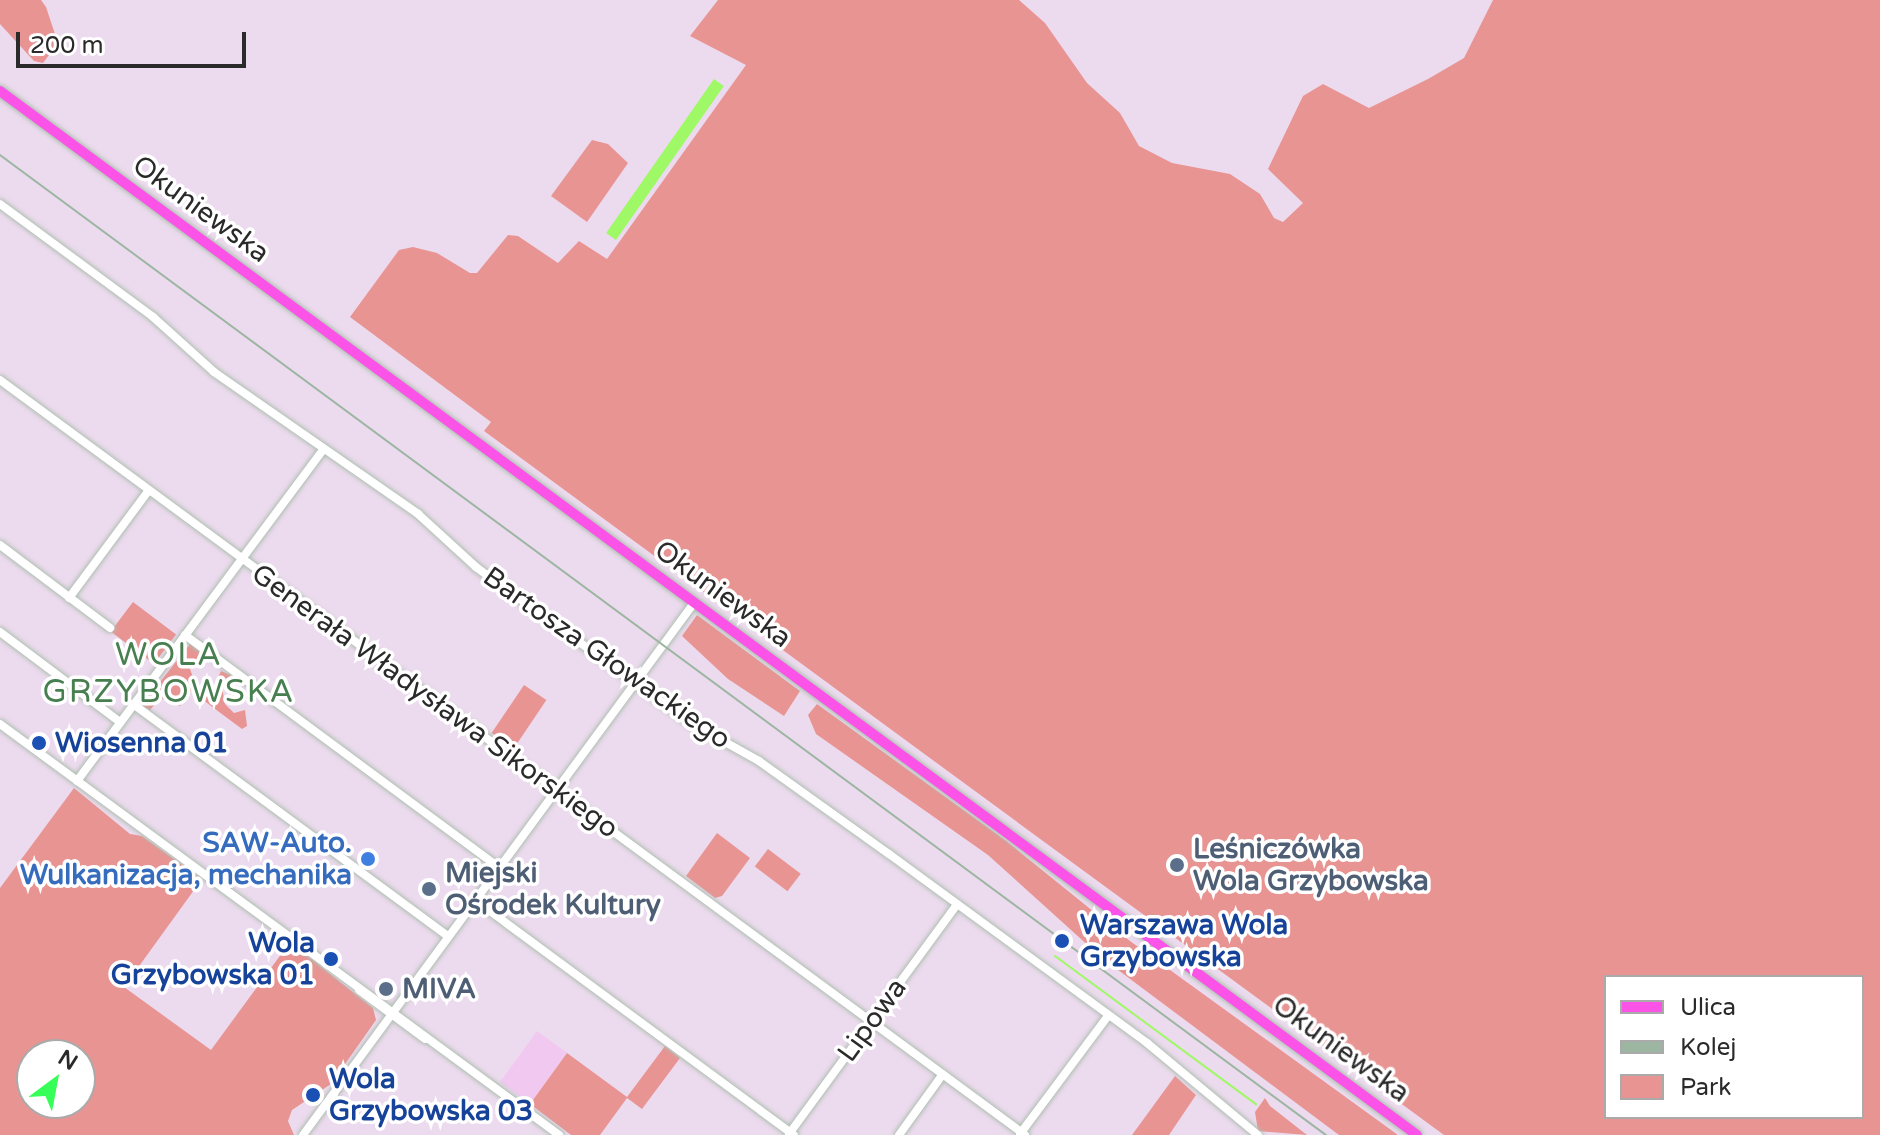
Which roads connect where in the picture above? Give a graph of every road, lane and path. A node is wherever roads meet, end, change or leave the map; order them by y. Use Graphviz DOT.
graph roads {
  1 [pos="0,91"];
  2 [pos="0,204"];
  3 [pos="0,380"];
  4 [pos="322,451"];
  5 [pos="149,490"];
  6 [pos="0,545"];
  7 [pos="242,558"];
  8 [pos="69,598"];
  9 [pos="694,603"];
  10 [pos="110,628"];
  11 [pos="0,632"];
  12 [pos="185,635"];
  13 [pos="635,682"];
  14 [pos="133,704"];
  15 [pos="120,722"];
  16 [pos="1,727"];
  17 [pos="77,781"];
  18 [pos="556,790"];
  19 [pos="500,868"];
  20 [pos="475,900"];
  21 [pos="956,906"];
  22 [pos="448,936"];
  23 [pos="392,1013"];
  24 [pos="1108,1016"];
  25 [pos="872,1021"];
  26 [pos="943,1074"];
  27 [pos="791,1134"];
  28 [pos="1022,1134"];
  29 [pos="303,1135"];
  30 [pos="559,1135"];
  31 [pos="899,1135"];
  32 [pos="1258,1135"];
  33 [pos="1417,1135"];
  1 -- 9 [label="main road, Okuniewska"];
  2 -- 4 [label="street, Bartosza Głowackiego"];
  3 -- 5 [label="street, Generała Władysława Sikorskiego"];
  4 -- 7 [label="street"];
  4 -- 13 [label="street, Bartosza Głowackiego"];
  5 -- 7 [label="street, Generała Władysława Sikorskiego"];
  5 -- 8 [label="street"];
  6 -- 8 [label="street"];
  7 -- 12 [label="street"];
  7 -- 18 [label="street, Generała Władysława Sikorskiego"];
  8 -- 10 [label="street"];
  9 -- 13 [label="street"];
  9 -- 33 [label="main road, Okuniewska"];
  11 -- 15 [label="street"];
  12 -- 14 [label="street"];
  12 -- 19 [label="street"];
  13 -- 18 [label="street"];
  13 -- 21 [label="street, Bartosza Głowackiego"];
  14 -- 15 [label="street"];
  14 -- 22 [label="street"];
  15 -- 17 [label="street"];
  16 -- 17 [label="street"];
  17 -- 23 [label="street"];
  18 -- 19 [label="street"];
  18 -- 25 [label="street, Generała Władysława Sikorskiego"];
  19 -- 20 [label="street"];
  20 -- 22 [label="street"];
  20 -- 27 [label="street"];
  21 -- 24 [label="street, Bartosza Głowackiego"];
  21 -- 25 [label="street, Lipowa"];
  22 -- 23 [label="street"];
  23 -- 29 [label="street"];
  23 -- 30 [label="street"];
  24 -- 28 [label="street"];
  24 -- 32 [label="street, Bartosza Głowackiego"];
  25 -- 26 [label="street, Generała Władysława Sikorskiego"];
  25 -- 27 [label="street, Lipowa"];
  26 -- 28 [label="street, Generała Władysława Sikorskiego"];
  26 -- 31 [label="street"];
}
